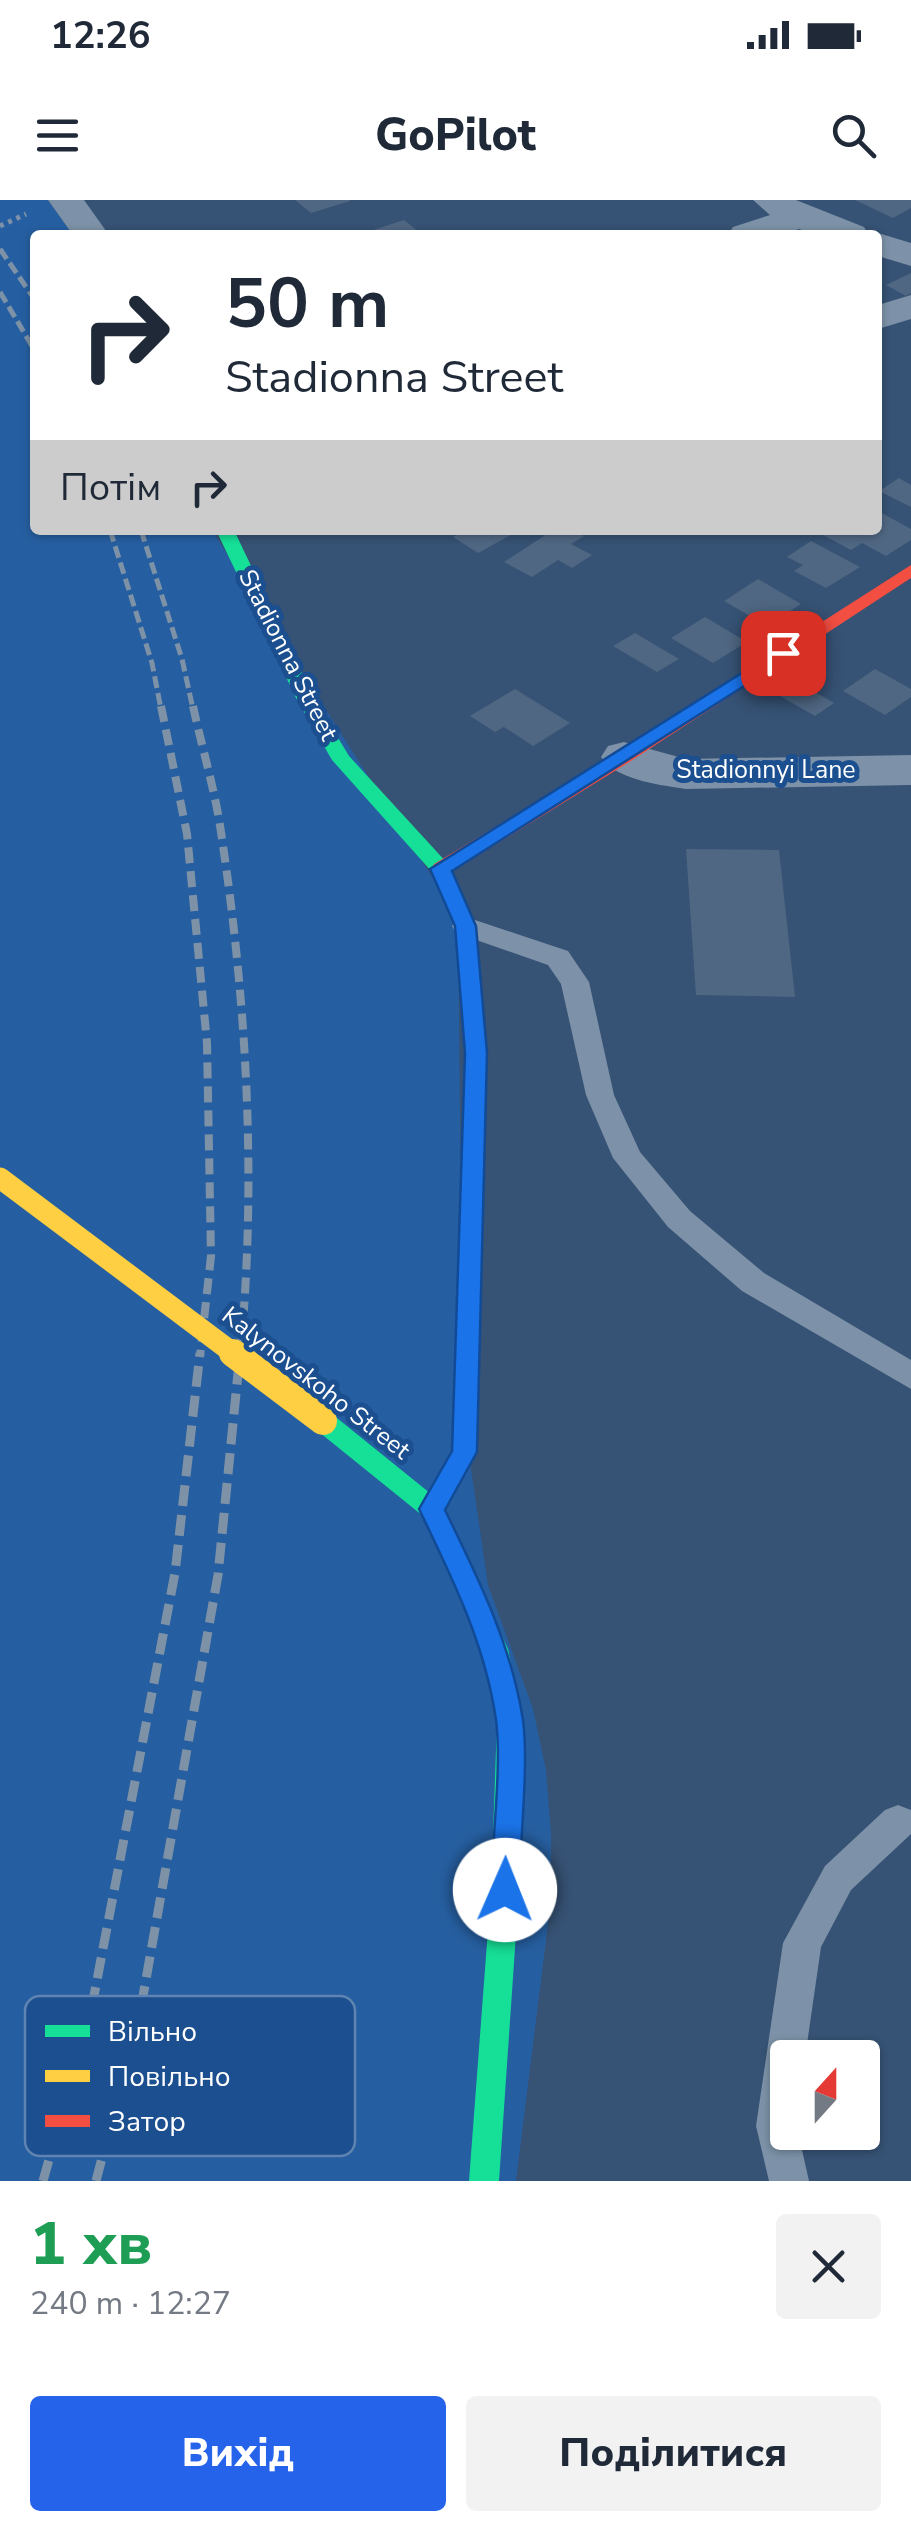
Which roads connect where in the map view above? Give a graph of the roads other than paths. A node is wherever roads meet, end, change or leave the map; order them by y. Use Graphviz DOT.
graph roads {
  1 [pos="66,200"];
  2 [pos="785,208"];
  3 [pos="88,230"];
  4 [pos="753,230"];
  5 [pos="839,230"];
  6 [pos="882,245"];
  7 [pos="911,255"];
  8 [pos="911,306"];
  9 [pos="882,317"];
  10 [pos="227,535"];
  11 [pos="911,570"];
  12 [pos="624,756"];
  13 [pos="911,770"];
  14 [pos="440,869"];
  15 [pos="466,926"];
  16 [pos="0,1178"];
  17 [pos="911,1376"];
  18 [pos="432,1509"];
  19 [pos="898,1822"];
  20 [pos="484,2181"];
  21 [pos="789,2181"];
  1 -- 3 [label="street"];
  2 -- 4 [label="street"];
  2 -- 5 [label="street"];
  6 -- 7 [label="street"];
  8 -- 9 [label="street"];
  10 -- 14 [label="street, Stadionna Street"];
  11 -- 12 [label="street"];
  12 -- 13 [label="street, Stadionnyi Lane"];
  12 -- 14 [label="street"];
  14 -- 15 [label="street, Stadionna Street"];
  15 -- 17 [label="lane"];
  15 -- 18 [label="street, Stadionna Street"];
  16 -- 18 [label="street, Kalynovskoho Street, bridge"];
  18 -- 20 [label="street, Kalynovskoho Street"];
  19 -- 21 [label="lane"];
}
